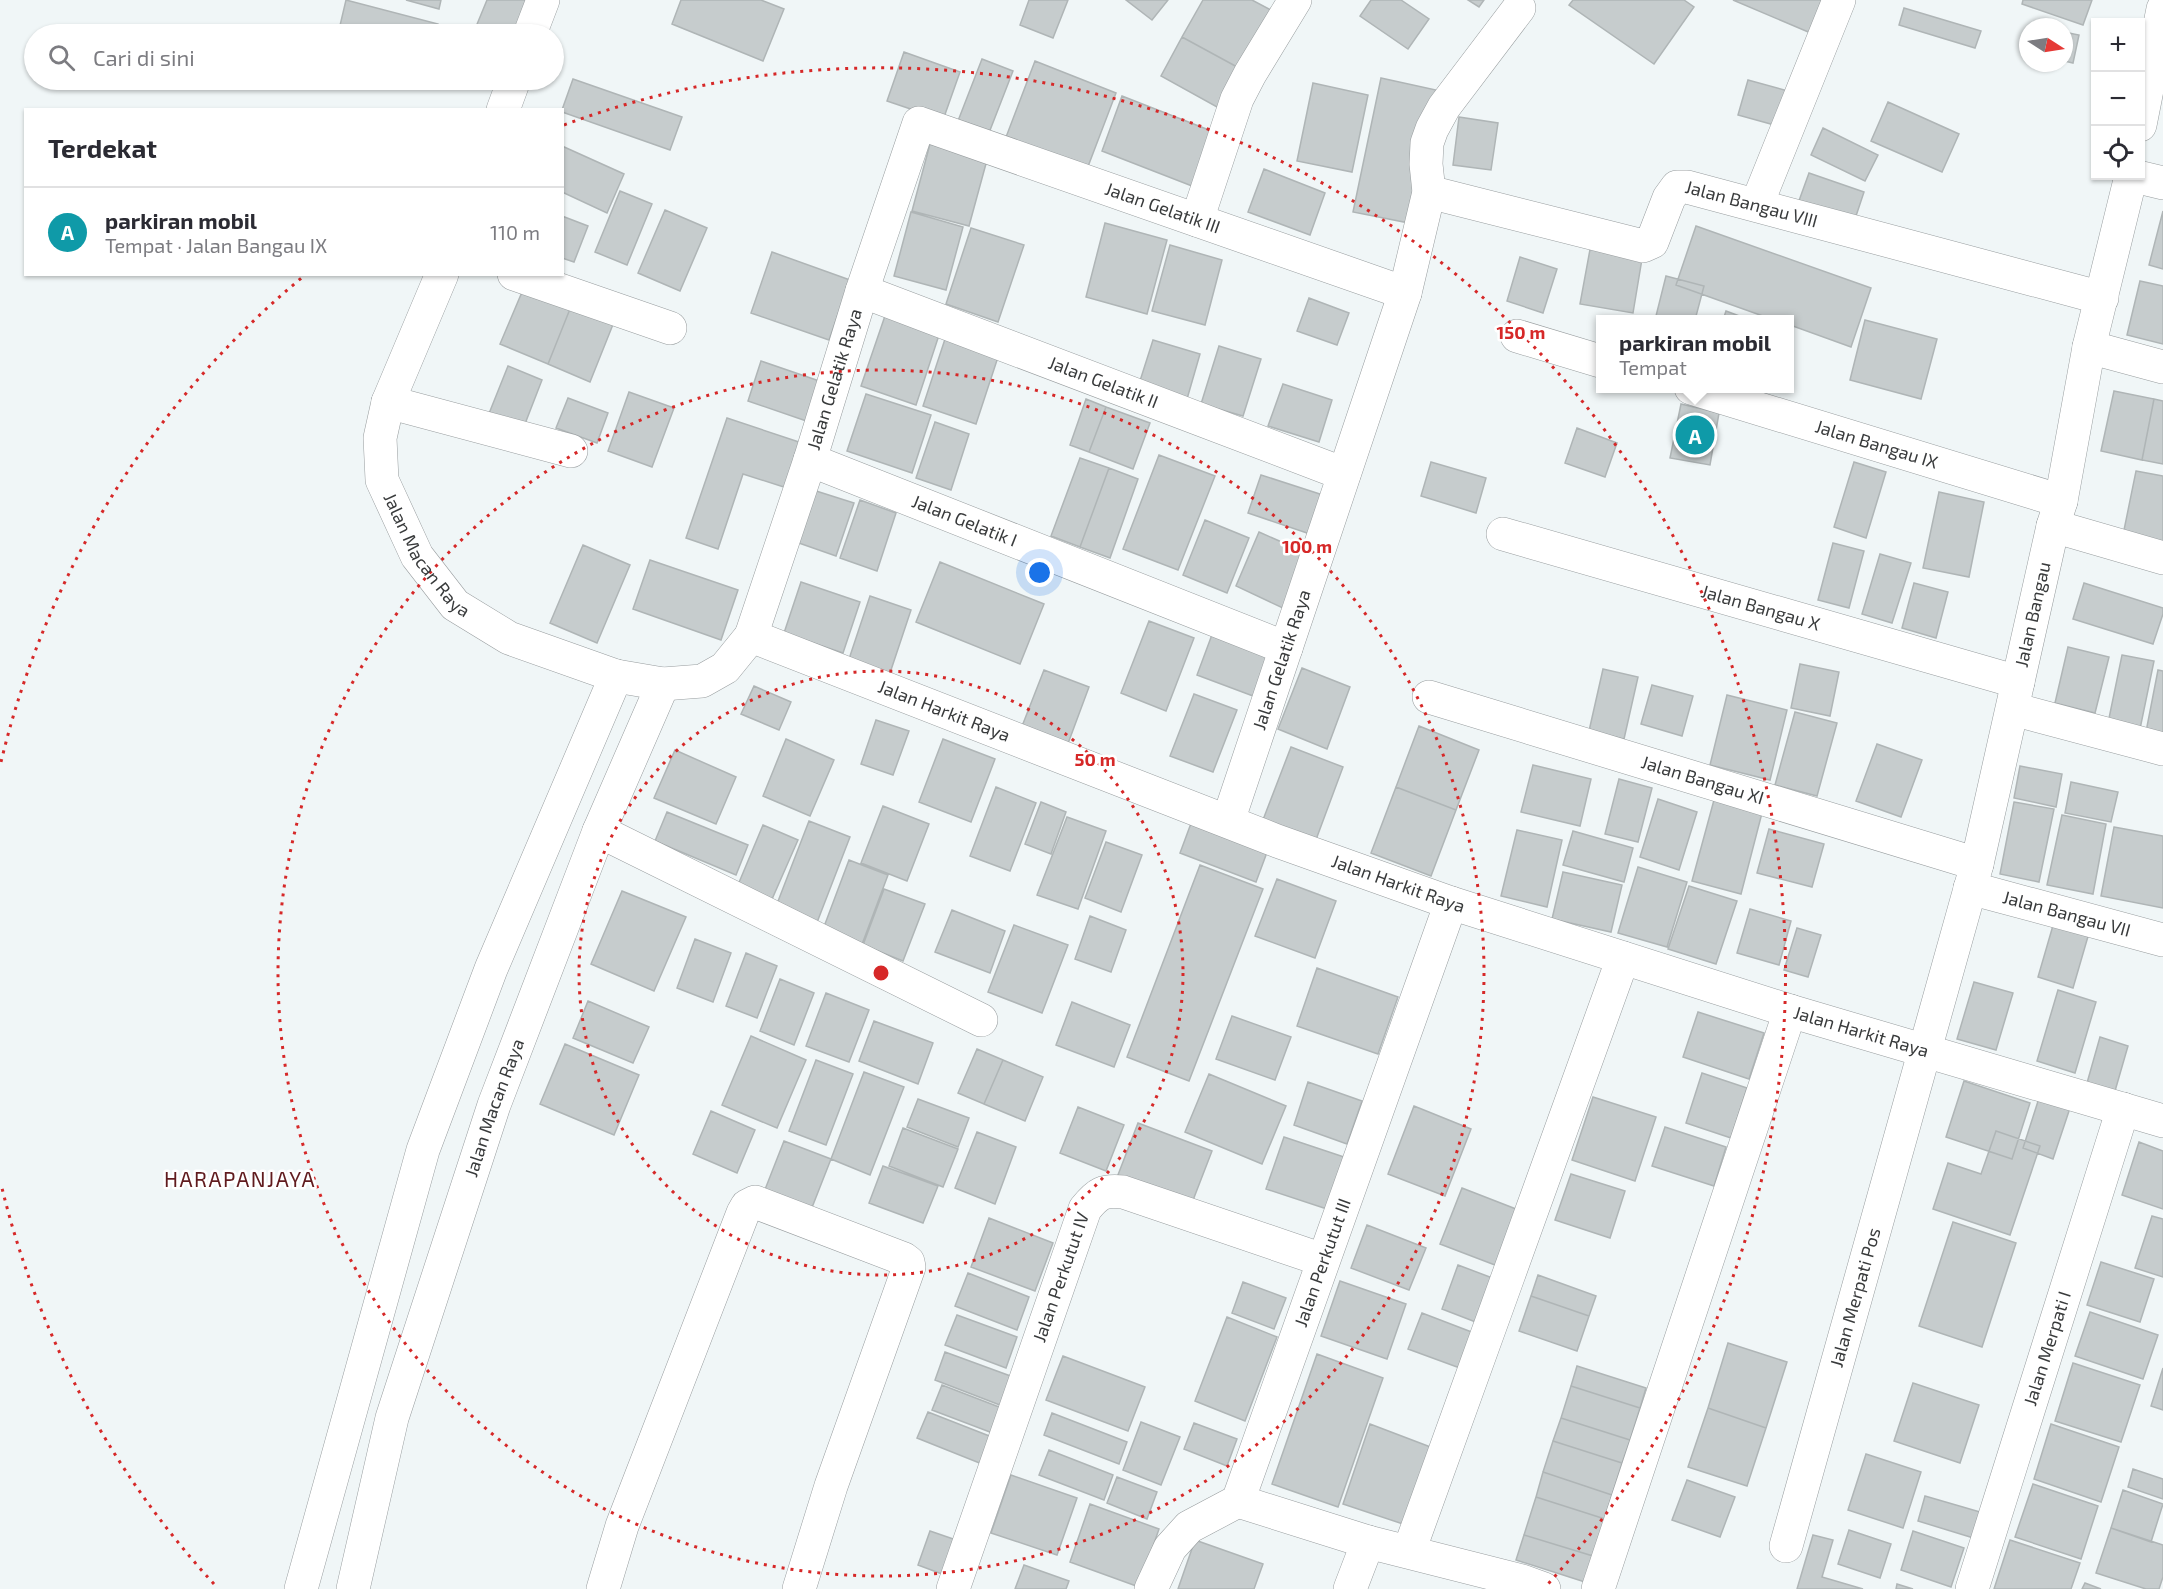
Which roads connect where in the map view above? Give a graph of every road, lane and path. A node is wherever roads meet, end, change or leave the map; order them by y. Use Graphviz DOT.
graph roads {
  1 [pos="543,0"];
  2 [pos="1295,0"];
  3 [pos="1839,0"];
  4 [pos="1520,8"];
  5 [pos="2163,9"];
  6 [pos="534,24"];
  7 [pos="510,90"];
  8 [pos="2145,100"];
  9 [pos="504,108"];
  10 [pos="919,123"];
  11 [pos="2145,179"];
  12 [pos="2131,180"];
  13 [pos="2163,183"];
  14 [pos="1429,192"];
  15 [pos="1758,204"];
  16 [pos="1197,220"];
  17 [pos="520,276"];
  18 [pos="435,277"];
  19 [pos="862,291"];
  20 [pos="1405,293"];
  21 [pos="2102,298"];
  22 [pos="670,328"];
  23 [pos="1517,336"];
  24 [pos="2089,347"];
  25 [pos="1596,360"];
  26 [pos="2163,367"];
  27 [pos="1706,393"];
  28 [pos="388,402"];
  29 [pos="571,451"];
  30 [pos="810,460"];
  31 [pos="1344,474"];
  32 [pos="2057,514"];
  33 [pos="1503,534"];
  34 [pos="2163,558"];
  35 [pos="751,636"];
  36 [pos="1286,648"];
  37 [pos="616,676"];
  38 [pos="663,684"];
  39 [pos="2016,696"];
  40 [pos="1429,697"];
  41 [pos="2163,749"];
  42 [pos="1228,821"];
  43 [pos="599,831"];
  44 [pos="1974,876"];
  45 [pos="1451,903"];
  46 [pos="2163,940"];
  47 [pos="1623,958"];
  48 [pos="1790,1011"];
  49 [pos="981,1020"];
  50 [pos="1924,1050"];
  51 [pos="2123,1109"];
  52 [pos="2163,1121"];
  53 [pos="1323,1260"];
  54 [pos="351,1406"];
  55 [pos="392,1418"];
  56 [pos="1238,1501"];
  57 [pos="1368,1542"];
  58 [pos="1786,1546"];
  59 [pos="1409,1551"];
  60 [pos="1528,1586"];
  61 [pos="301,1589"];
  62 [pos="353,1589"];
  63 [pos="603,1589"];
  64 [pos="799,1589"];
  65 [pos="953,1589"];
  66 [pos="1152,1589"];
  67 [pos="1350,1589"];
  68 [pos="1598,1589"];
  69 [pos="1972,1589"];
  1 -- 6 [label="street"];
  2 -- 16 [label="street"];
  3 -- 15 [label="street"];
  4 -- 14 [label="street"];
  5 -- 8 [label="street"];
  7 -- 9 [label="street"];
  10 -- 16 [label="street, Jalan Gelatik III"];
  10 -- 19 [label="street, Jalan Gelatik Raya"];
  11 -- 13 [label="street"];
  12 -- 21 [label="street, Jalan Bangau"];
  14 -- 15 [label="street, Jalan Bangau VIII"];
  14 -- 20 [label="street"];
  15 -- 21 [label="street, Jalan Bangau VIII"];
  16 -- 20 [label="street, Jalan Gelatik III"];
  17 -- 22 [label="street"];
  18 -- 28 [label="street, Jalan Macan Raya"];
  19 -- 30 [label="street, Jalan Gelatik Raya"];
  19 -- 31 [label="street, Jalan Gelatik II"];
  20 -- 31 [label="street, Jalan Gelatik Raya"];
  21 -- 24 [label="street, Jalan Bangau"];
  23 -- 25 [label="street"];
  24 -- 26 [label="street"];
  24 -- 32 [label="street, Jalan Bangau"];
  27 -- 32 [label="street, Jalan Bangau IX"];
  28 -- 29 [label="street"];
  28 -- 37 [label="street, Jalan Macan Raya"];
  30 -- 35 [label="street, Jalan Gelatik Raya"];
  30 -- 36 [label="street, Jalan Gelatik I"];
  31 -- 36 [label="street, Jalan Gelatik Raya"];
  32 -- 34 [label="street, Jalan Bangau IX"];
  32 -- 39 [label="street, Jalan Bangau"];
  33 -- 39 [label="street, Jalan Bangau X"];
  35 -- 38 [label="street"];
  35 -- 42 [label="street, Jalan Harkit Raya"];
  36 -- 42 [label="street, Jalan Gelatik Raya"];
  37 -- 38 [label="street, Jalan Macan Raya"];
  37 -- 54 [label="street"];
  38 -- 43 [label="street, Jalan Macan Raya"];
  39 -- 41 [label="street, Jalan Bangau X"];
  39 -- 44 [label="street, Jalan Bangau"];
  40 -- 44 [label="street, Jalan Bangau XI"];
  42 -- 45 [label="street, Jalan Harkit Raya"];
  43 -- 49 [label="street"];
  43 -- 55 [label="street, Jalan Macan Raya"];
  44 -- 46 [label="street, Jalan Bangau VII"];
  44 -- 50 [label="street, Jalan Bangau"];
  45 -- 47 [label="street, Jalan Harkit Raya"];
  45 -- 53 [label="street, Jalan Perkutut III"];
  47 -- 48 [label="street, Jalan Harkit Raya"];
  47 -- 59 [label="street"];
  48 -- 50 [label="street, Jalan Harkit Raya"];
  48 -- 68 [label="street"];
  50 -- 51 [label="street, Jalan Harkit Raya"];
  50 -- 58 [label="street, Jalan Merpati Pos"];
  51 -- 52 [label="street, Jalan Harkit Raya"];
  51 -- 69 [label="street, Jalan Merpati I"];
  53 -- 56 [label="street, Jalan Perkutut III"];
  53 -- 65 [label="street, Jalan Perkutut IV"];
  54 -- 55 [label="street"];
  54 -- 61 [label="street"];
  55 -- 62 [label="street, Jalan Macan Raya"];
  56 -- 57 [label="street"];
  56 -- 66 [label="street"];
  57 -- 59 [label="street"];
  57 -- 67 [label="street"];
  59 -- 60 [label="street"];
  63 -- 64 [label="street"];
}
